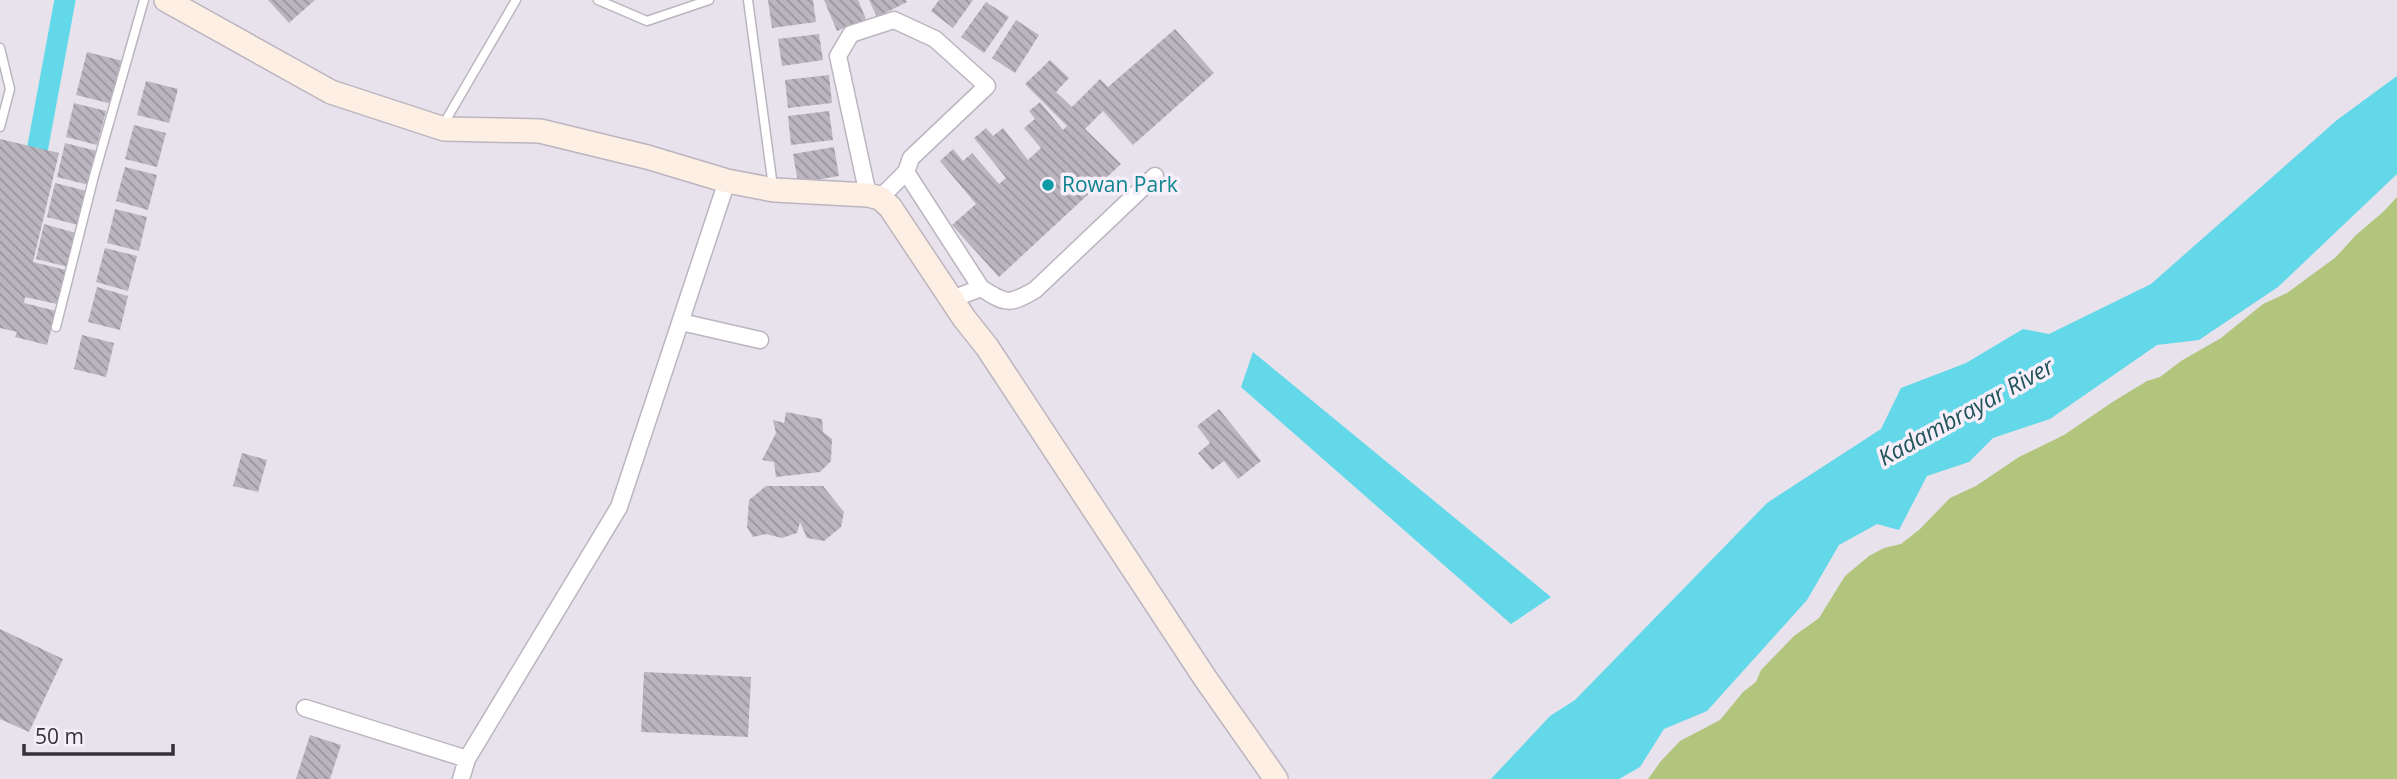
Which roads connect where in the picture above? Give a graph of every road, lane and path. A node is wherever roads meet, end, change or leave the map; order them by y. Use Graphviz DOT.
graph roads {
  1 [pos="144,0"];
  2 [pos="516,0"];
  3 [pos="597,0"];
  4 [pos="709,0"];
  5 [pos="748,0"];
  6 [pos="176,2"];
  7 [pos="0,48"];
  8 [pos="0,127"];
  9 [pos="441,128"];
  10 [pos="906,172"];
  11 [pos="1155,176"];
  12 [pos="727,181"];
  13 [pos="774,190"];
  14 [pos="874,196"];
  15 [pos="981,288"];
  16 [pos="951,299"];
  17 [pos="681,322"];
  18 [pos="55,327"];
  19 [pos="760,340"];
  20 [pos="305,708"];
  21 [pos="467,760"];
  22 [pos="461,779"];
  23 [pos="1276,779"];
  1 -- 18 [label="lane"];
  2 -- 9 [label="lane"];
  3 -- 4 [label="lane"];
  5 -- 13 [label="lane"];
  6 -- 9 [label="main road"];
  7 -- 8 [label="lane"];
  9 -- 12 [label="main road"];
  10 -- 14 [label="street"];
  10 -- 14 [label="street"];
  10 -- 15 [label="street"];
  11 -- 15 [label="street"];
  12 -- 13 [label="main road"];
  12 -- 17 [label="street"];
  13 -- 14 [label="main road"];
  14 -- 16 [label="main road"];
  15 -- 16 [label="street"];
  16 -- 23 [label="main road"];
  17 -- 19 [label="street"];
  17 -- 21 [label="street"];
  20 -- 21 [label="street"];
  21 -- 22 [label="street"];
}
